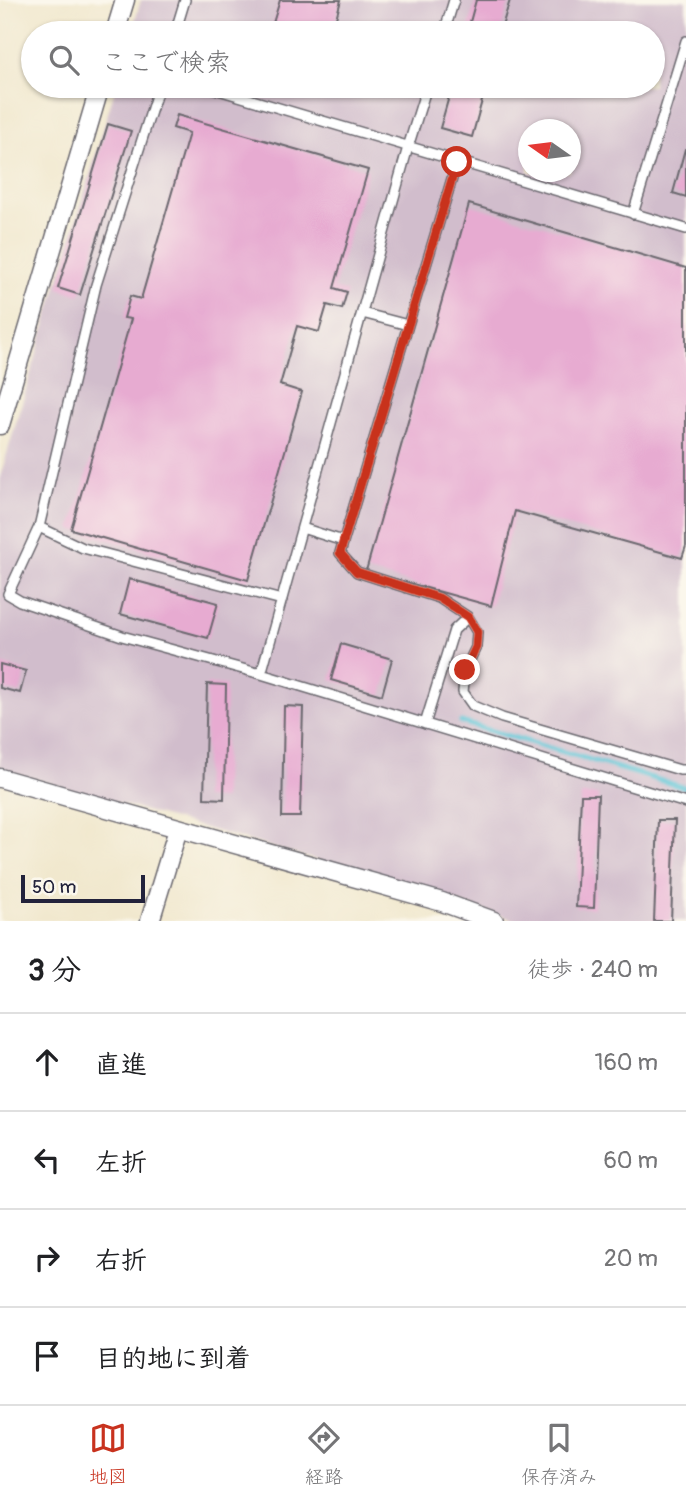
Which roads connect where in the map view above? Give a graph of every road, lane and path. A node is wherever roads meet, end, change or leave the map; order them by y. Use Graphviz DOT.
graph roads {
  1 [pos="125,0"];
  2 [pos="185,0"];
  3 [pos="454,0"];
  4 [pos="119,21"];
  5 [pos="179,21"];
  6 [pos="448,21"];
  7 [pos="686,41"];
  8 [pos="96,98"];
  9 [pos="155,98"];
  10 [pos="245,98"];
  11 [pos="423,98"];
  12 [pos="408,147"];
  13 [pos="457,162"];
  14 [pos="633,214"];
  15 [pos="686,229"];
  16 [pos="362,313"];
  17 [pos="408,325"];
  18 [pos="0,425"];
  19 [pos="39,527"];
  20 [pos="302,528"];
  21 [pos="343,541"];
  22 [pos="282,600"];
  23 [pos="468,617"];
  24 [pos="261,674"];
  25 [pos="425,724"];
  26 [pos="686,770"];
  27 [pos="0,778"];
  28 [pos="686,803"];
  29 [pos="178,829"];
  30 [pos="150,921"];
  31 [pos="494,921"];
  1 -- 4 [label="street"];
  2 -- 5 [label="lane"];
  3 -- 6 [label="lane"];
  7 -- 14 [label="lane"];
  8 -- 18 [label="street"];
  9 -- 19 [label="lane"];
  10 -- 12 [label="lane"];
  11 -- 12 [label="lane"];
  12 -- 13 [label="lane"];
  12 -- 16 [label="lane"];
  13 -- 14 [label="lane"];
  13 -- 17 [label="lane"];
  14 -- 15 [label="lane"];
  16 -- 17 [label="lane"];
  16 -- 20 [label="lane"];
  17 -- 21 [label="lane"];
  19 -- 22 [label="lane"];
  19 -- 24 [label="lane"];
  20 -- 21 [label="lane"];
  20 -- 22 [label="lane"];
  21 -- 23 [label="lane"];
  22 -- 24 [label="lane"];
  23 -- 25 [label="lane"];
  23 -- 26 [label="lane"];
  24 -- 25 [label="lane"];
  25 -- 28 [label="lane"];
  27 -- 29 [label="street"];
  29 -- 30 [label="street"];
  29 -- 31 [label="street"];
}
